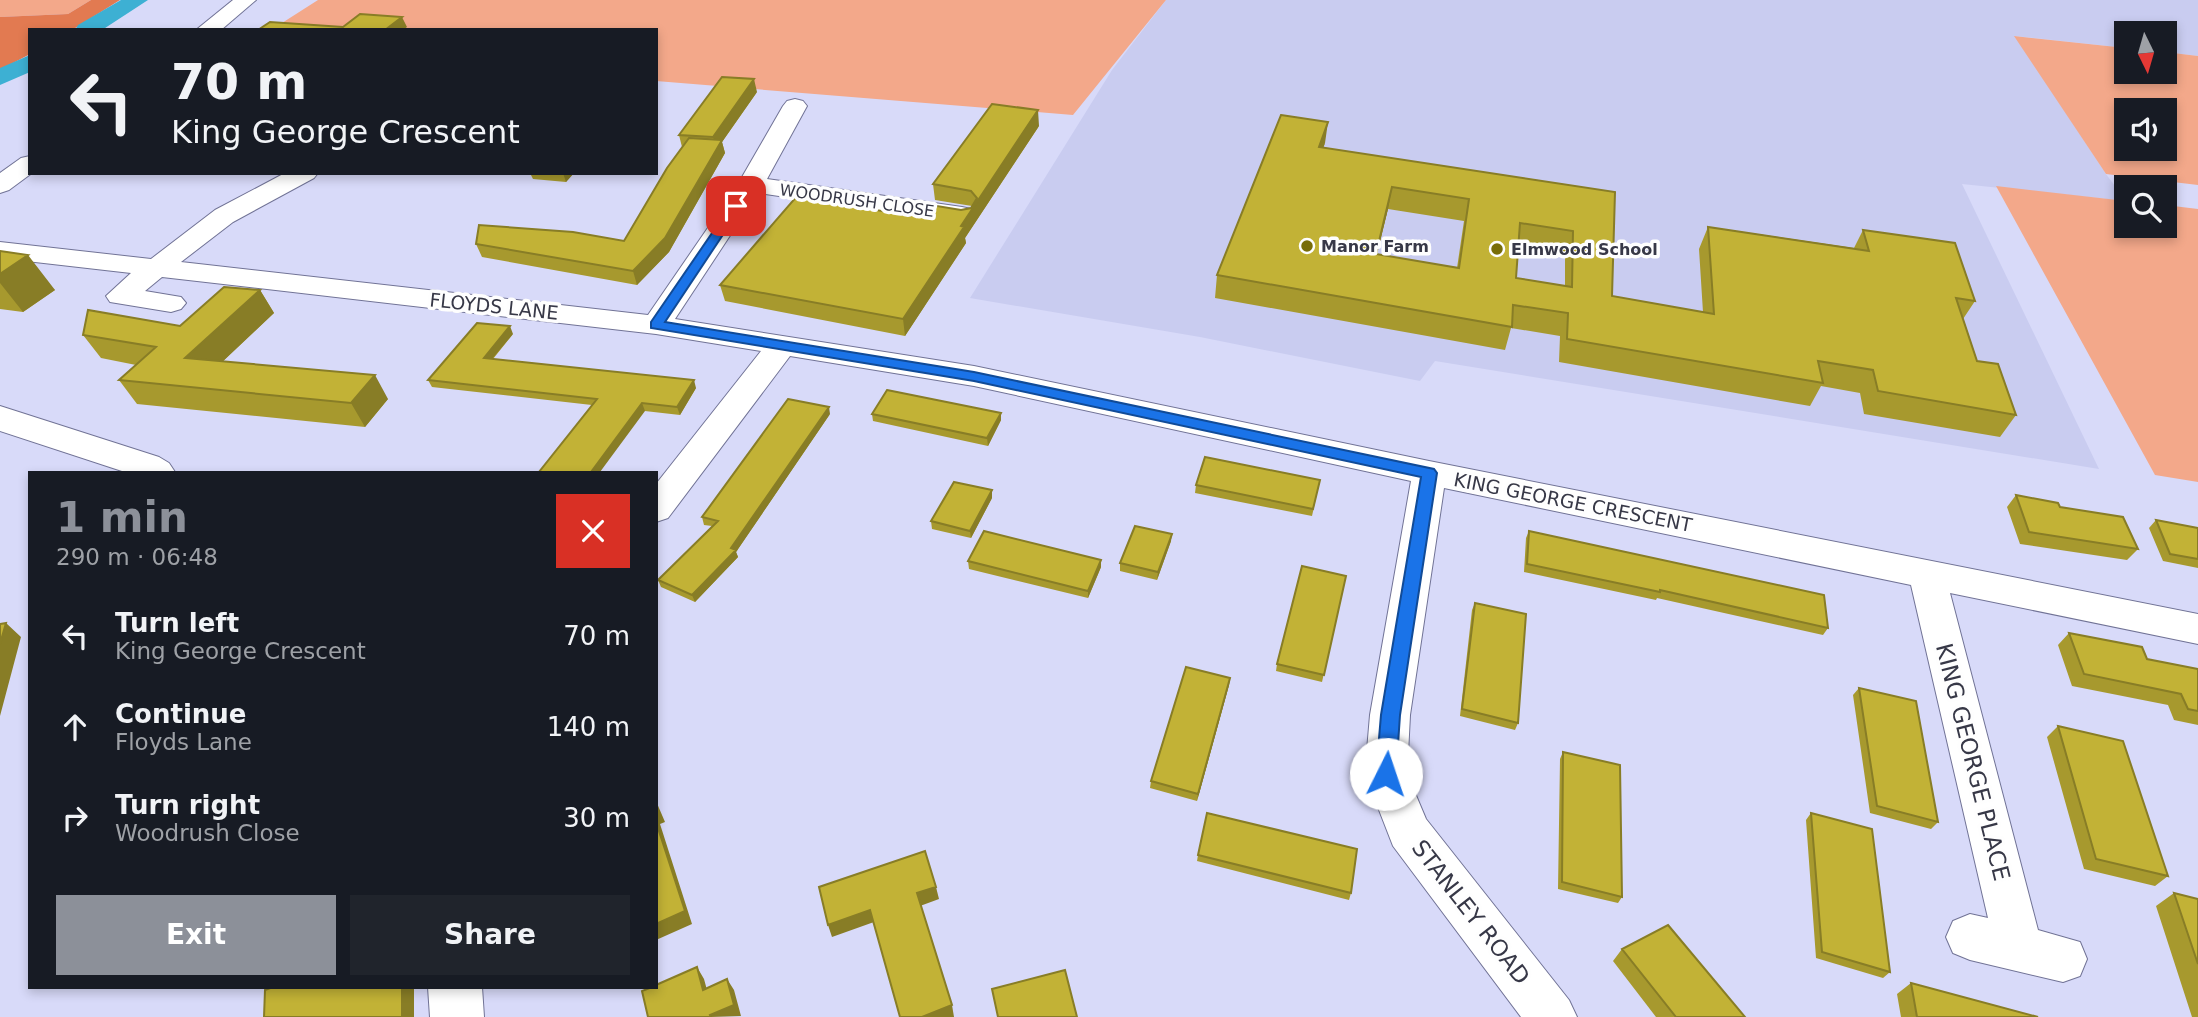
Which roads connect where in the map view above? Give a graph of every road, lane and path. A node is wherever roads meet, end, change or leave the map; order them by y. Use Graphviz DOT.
graph roads {
  1 [pos="246,0"];
  2 [pos="210,28"];
  3 [pos="795,106"];
  4 [pos="28,164"];
  5 [pos="301,175"];
  6 [pos="751,184"];
  7 [pos="0,185"];
  8 [pos="962,215"];
  9 [pos="0,250"];
  10 [pos="154,269"];
  11 [pos="171,303"];
  12 [pos="656,325"];
  13 [pos="782,345"];
  14 [pos="0,418"];
  15 [pos="154,471"];
  16 [pos="1429,473"];
  17 [pos="658,506"];
  18 [pos="1927,575"];
  19 [pos="2198,629"];
  20 [pos="1969,937"];
  21 [pos="456,989"];
  22 [pos="457,1017"];
  23 [pos="1552,1017"];
  1 -- 2 [label="street"];
  3 -- 6 [label="street, WOODRUSH CLOSE"];
  4 -- 7 [label="street"];
  5 -- 10 [label="street"];
  6 -- 8 [label="street, WOODRUSH CLOSE"];
  6 -- 12 [label="street, WOODRUSH CLOSE"];
  9 -- 10 [label="street, FLOYDS LANE"];
  10 -- 11 [label="street"];
  10 -- 12 [label="street, FLOYDS LANE"];
  12 -- 13 [label="street, FLOYDS LANE"];
  13 -- 16 [label="street, KING GEORGE CRESCENT"];
  13 -- 17 [label="street"];
  14 -- 15 [label="main road"];
  16 -- 18 [label="street, KING GEORGE CRESCENT"];
  16 -- 23 [label="street, STANLEY ROAD"];
  18 -- 19 [label="street, KING GEORGE CRESCENT"];
  18 -- 20 [label="street, KING GEORGE PLACE"];
  21 -- 22 [label="main road"];
}
